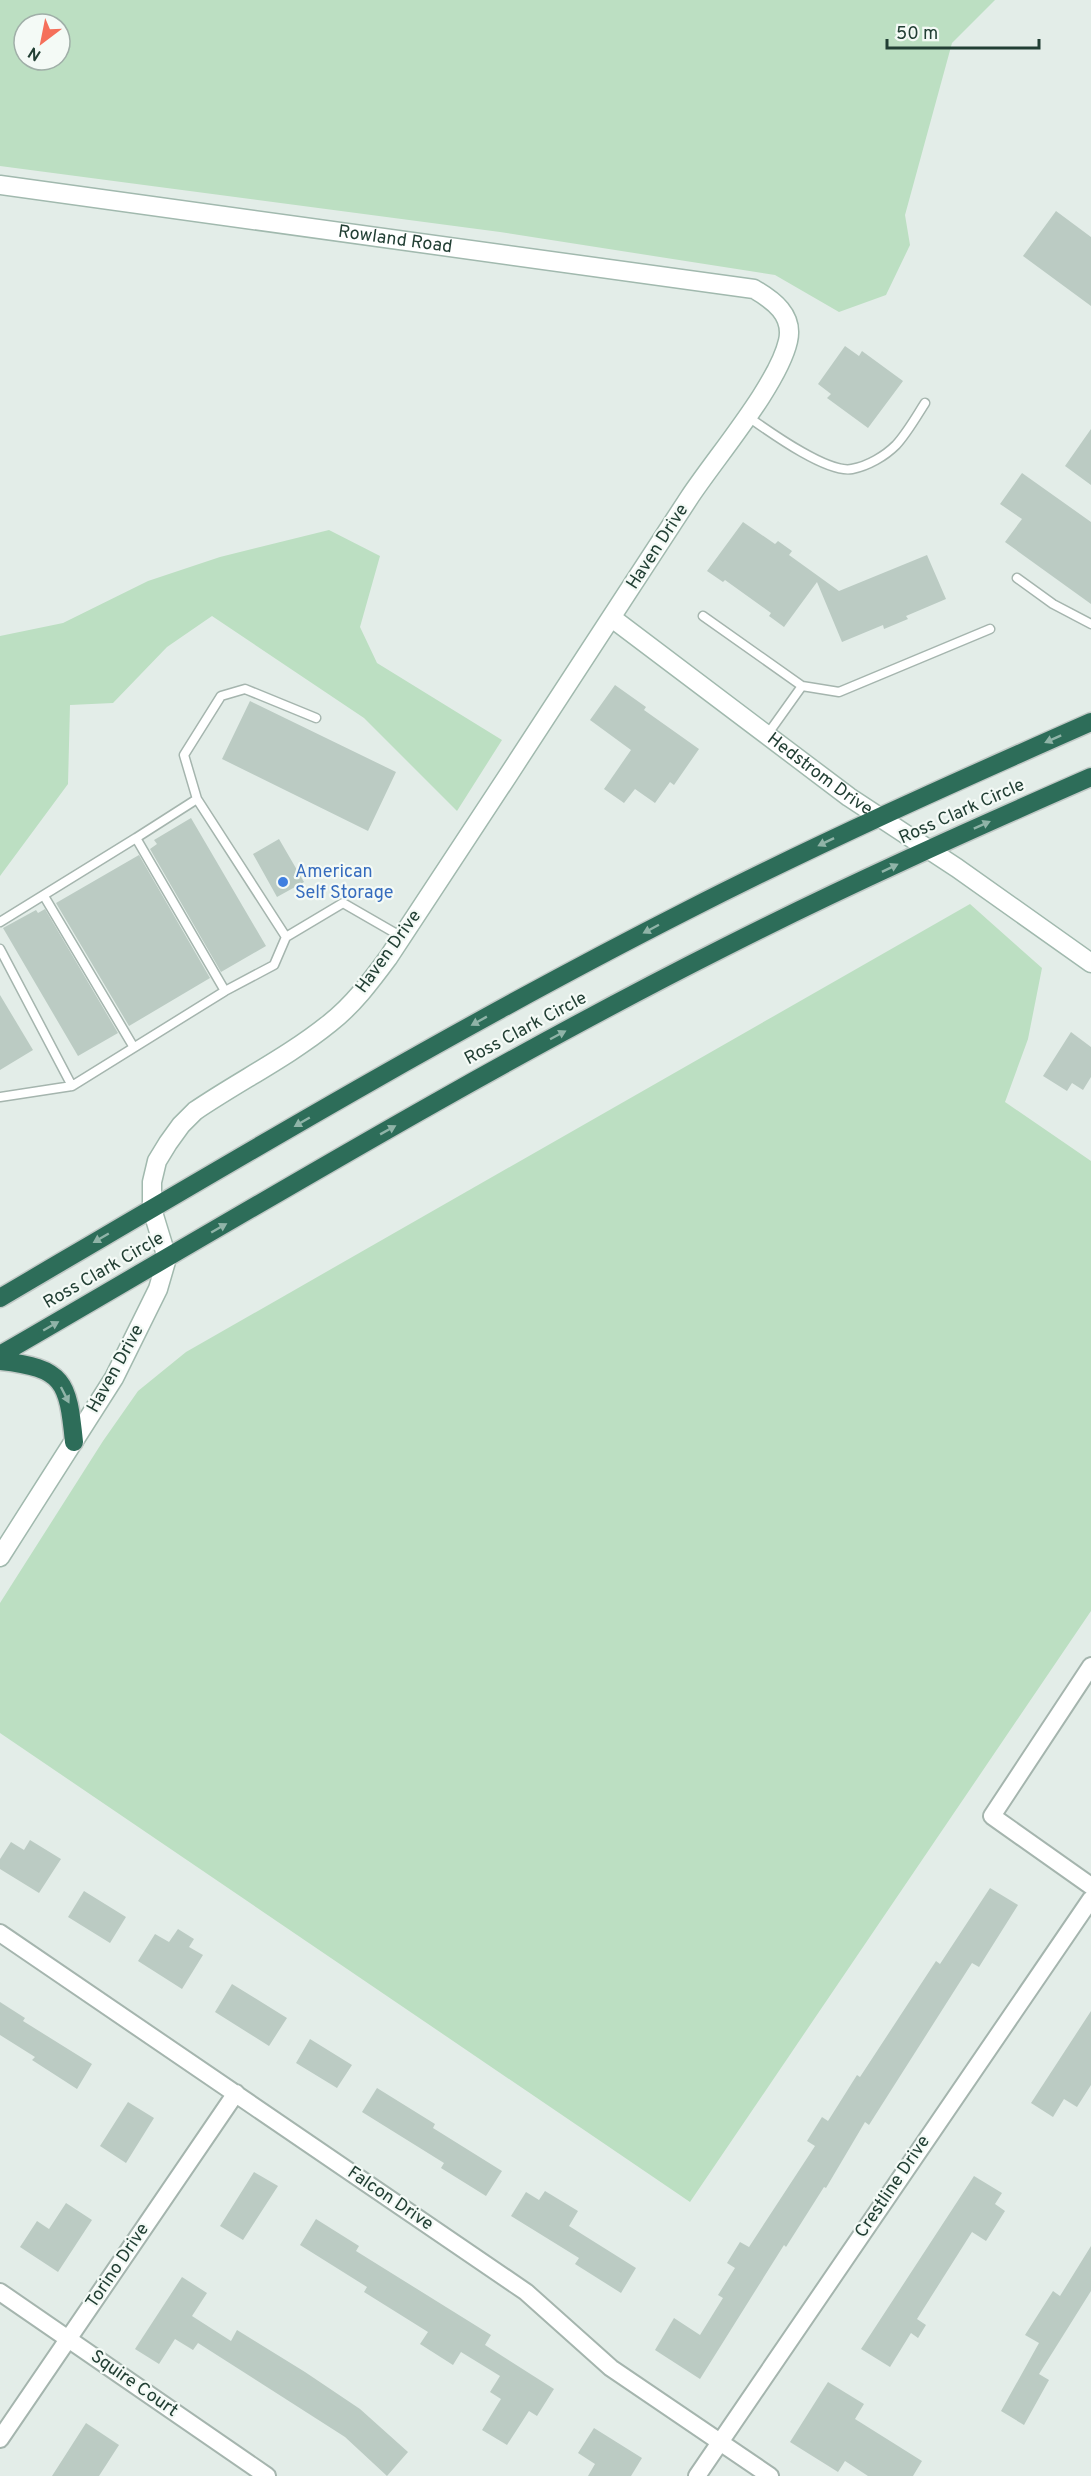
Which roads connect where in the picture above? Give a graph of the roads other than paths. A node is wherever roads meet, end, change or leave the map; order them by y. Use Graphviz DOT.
graph roads {
  1 [pos="0,185"];
  2 [pos="783,311"];
  3 [pos="925,403"];
  4 [pos="746,416"];
  5 [pos="1017,578"];
  6 [pos="702,616"];
  7 [pos="612,618"];
  8 [pos="1091,624"];
  9 [pos="990,629"];
  10 [pos="802,686"];
  11 [pos="316,718"];
  12 [pos="1091,722"];
  13 [pos="766,735"];
  14 [pos="1091,777"];
  15 [pos="197,799"];
  16 [pos="878,816"];
  17 [pos="136,838"];
  18 [pos="928,849"];
  19 [pos="44,896"];
  20 [pos="0,922"];
  21 [pos="286,937"];
  22 [pos="402,937"];
  23 [pos="0,949"];
  24 [pos="1091,963"];
  25 [pos="225,991"];
  26 [pos="133,1046"];
  27 [pos="72,1086"];
  28 [pos="0,1097"];
  29 [pos="152,1209"];
  30 [pos="167,1258"];
  31 [pos="0,1298"];
  32 [pos="0,1355"];
  33 [pos="0,1361"];
  34 [pos="74,1442"];
  35 [pos="0,1557"];
  36 [pos="1091,1666"];
  37 [pos="1091,1886"];
  38 [pos="1091,1899"];
  39 [pos="0,1933"];
  40 [pos="236,2093"];
  41 [pos="0,2292"];
  42 [pos="69,2339"];
  43 [pos="0,2439"];
  44 [pos="721,2441"];
  45 [pos="267,2476"];
  46 [pos="696,2476"];
  47 [pos="770,2476"];
  1 -- 2 [label="street, Rowland Road"];
  2 -- 4 [label="street, Haven Drive"];
  3 -- 4 [label="lane"];
  4 -- 7 [label="street, Haven Drive"];
  5 -- 8 [label="lane"];
  6 -- 10 [label="lane"];
  7 -- 13 [label="street, Hedstrom Drive"];
  7 -- 22 [label="street, Haven Drive"];
  9 -- 10 [label="lane"];
  10 -- 13 [label="lane"];
  11 -- 15 [label="lane"];
  12 -- 16 [label="highway, Ross Clark Circle, one-way"];
  13 -- 16 [label="street, Hedstrom Drive"];
  18 -- 14 [label="highway, Ross Clark Circle, one-way"];
  15 -- 17 [label="lane"];
  15 -- 21 [label="lane"];
  16 -- 18 [label="street, Hedstrom Drive"];
  16 -- 29 [label="highway, Ross Clark Circle, one-way"];
  17 -- 19 [label="lane"];
  17 -- 25 [label="lane"];
  18 -- 24 [label="street, Hedstrom Drive"];
  30 -- 18 [label="highway, Ross Clark Circle, one-way"];
  19 -- 20 [label="lane"];
  19 -- 26 [label="lane"];
  21 -- 22 [label="lane"];
  21 -- 25 [label="lane"];
  22 -- 29 [label="street, Haven Drive"];
  23 -- 27 [label="lane"];
  25 -- 26 [label="lane"];
  26 -- 27 [label="lane"];
  27 -- 28 [label="lane"];
  29 -- 30 [label="street, Haven Drive"];
  29 -- 31 [label="highway, Ross Clark Circle, one-way"];
  32 -- 30 [label="highway, Ross Clark Circle, one-way"];
  30 -- 34 [label="street, Haven Drive"];
  33 -- 34 [label="highway, one-way"];
  34 -- 35 [label="street, Haven Drive"];
  36 -- 37 [label="street"];
  38 -- 44 [label="street, Crestline Drive"];
  39 -- 40 [label="street, Falcon Drive"];
  40 -- 42 [label="street, Torino Drive"];
  40 -- 44 [label="street, Falcon Drive"];
  41 -- 42 [label="street, Squire Court"];
  42 -- 43 [label="street, Torino Drive"];
  42 -- 45 [label="street, Squire Court"];
  44 -- 46 [label="street, Crestline Drive"];
  44 -- 47 [label="street, Falcon Drive"];
}
